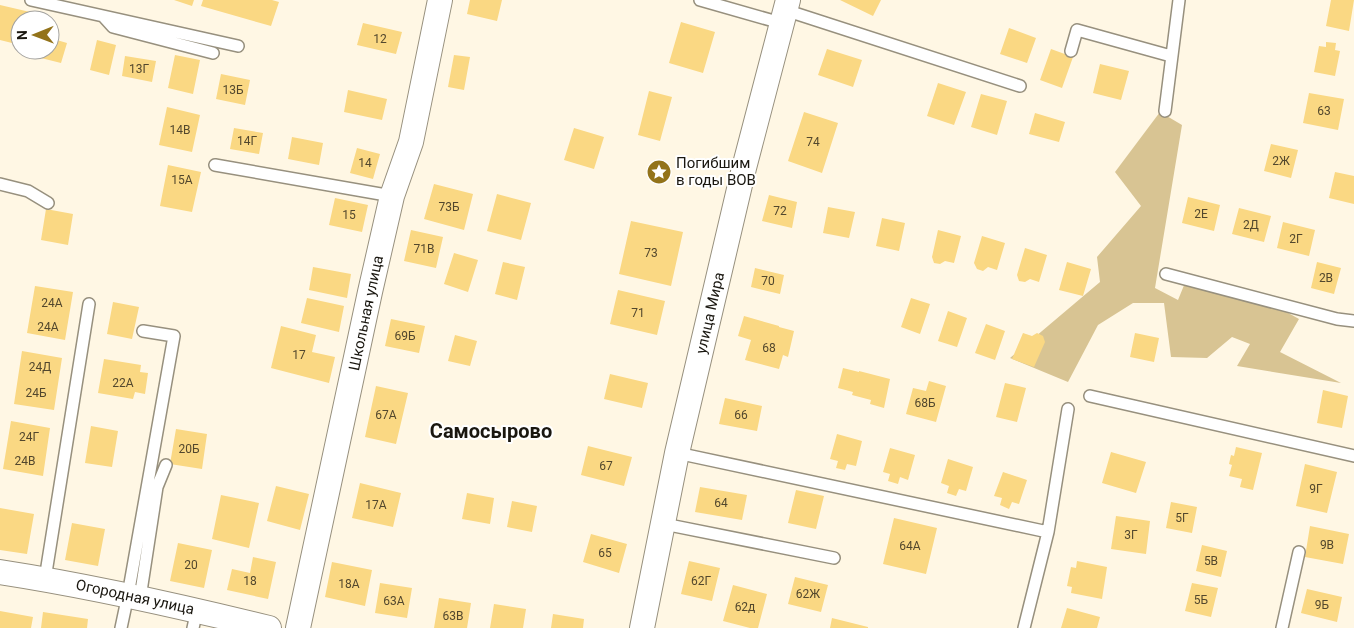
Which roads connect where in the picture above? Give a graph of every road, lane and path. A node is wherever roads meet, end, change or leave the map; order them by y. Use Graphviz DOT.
graph roads {
  1 [pos="31,0"];
  2 [pos="440,0"];
  3 [pos="700,0"];
  4 [pos="1179,0"];
  5 [pos="784,11"];
  6 [pos="103,16"];
  7 [pos="238,46"];
  8 [pos="1071,51"];
  9 [pos="213,53"];
  10 [pos="1171,56"];
  11 [pos="1020,86"];
  12 [pos="1165,112"];
  13 [pos="215,165"];
  14 [pos="0,184"];
  15 [pos="392,196"];
  16 [pos="48,203"];
  17 [pos="1166,274"];
  18 [pos="90,304"];
  19 [pos="1354,321"];
  20 [pos="143,331"];
  21 [pos="1090,396"];
  22 [pos="1068,409"];
  23 [pos="678,453"];
  24 [pos="1354,456"];
  25 [pos="166,465"];
  26 [pos="664,524"];
  27 [pos="1048,532"];
  28 [pos="1299,552"];
  29 [pos="834,558"];
  30 [pos="0,572"];
  31 [pos="45,579"];
  32 [pos="134,597"];
  33 [pos="195,619"];
  34 [pos="121,628"];
  35 [pos="269,628"];
  36 [pos="298,628"];
  37 [pos="642,628"];
  38 [pos="1024,628"];
  39 [pos="1282,628"];
  1 -- 6 [label="lane"];
  2 -- 15 [label="street, Школьная улица"];
  3 -- 5 [label="lane"];
  4 -- 10 [label="lane"];
  5 -- 11 [label="lane"];
  5 -- 23 [label="street, улица Мира"];
  6 -- 7 [label="lane"];
  6 -- 9 [label="lane"];
  8 -- 10 [label="lane"];
  10 -- 12 [label="lane"];
  13 -- 15 [label="lane"];
  14 -- 16 [label="lane"];
  15 -- 36 [label="street, Школьная улица"];
  17 -- 19 [label="lane"];
  18 -- 31 [label="lane"];
  20 -- 32 [label="lane"];
  21 -- 24 [label="lane"];
  22 -- 27 [label="lane"];
  23 -- 26 [label="street, улица Мира"];
  23 -- 27 [label="lane"];
  25 -- 32 [label="lane"];
  26 -- 29 [label="lane"];
  26 -- 37 [label="street, улица Мира"];
  27 -- 38 [label="lane"];
  28 -- 39 [label="lane"];
  30 -- 31 [label="street, Огородная улица"];
  31 -- 32 [label="street, Огородная улица"];
  32 -- 33 [label="street, Огородная улица"];
  32 -- 34 [label="lane"];
  33 -- 35 [label="street, Огородная улица"];
}
